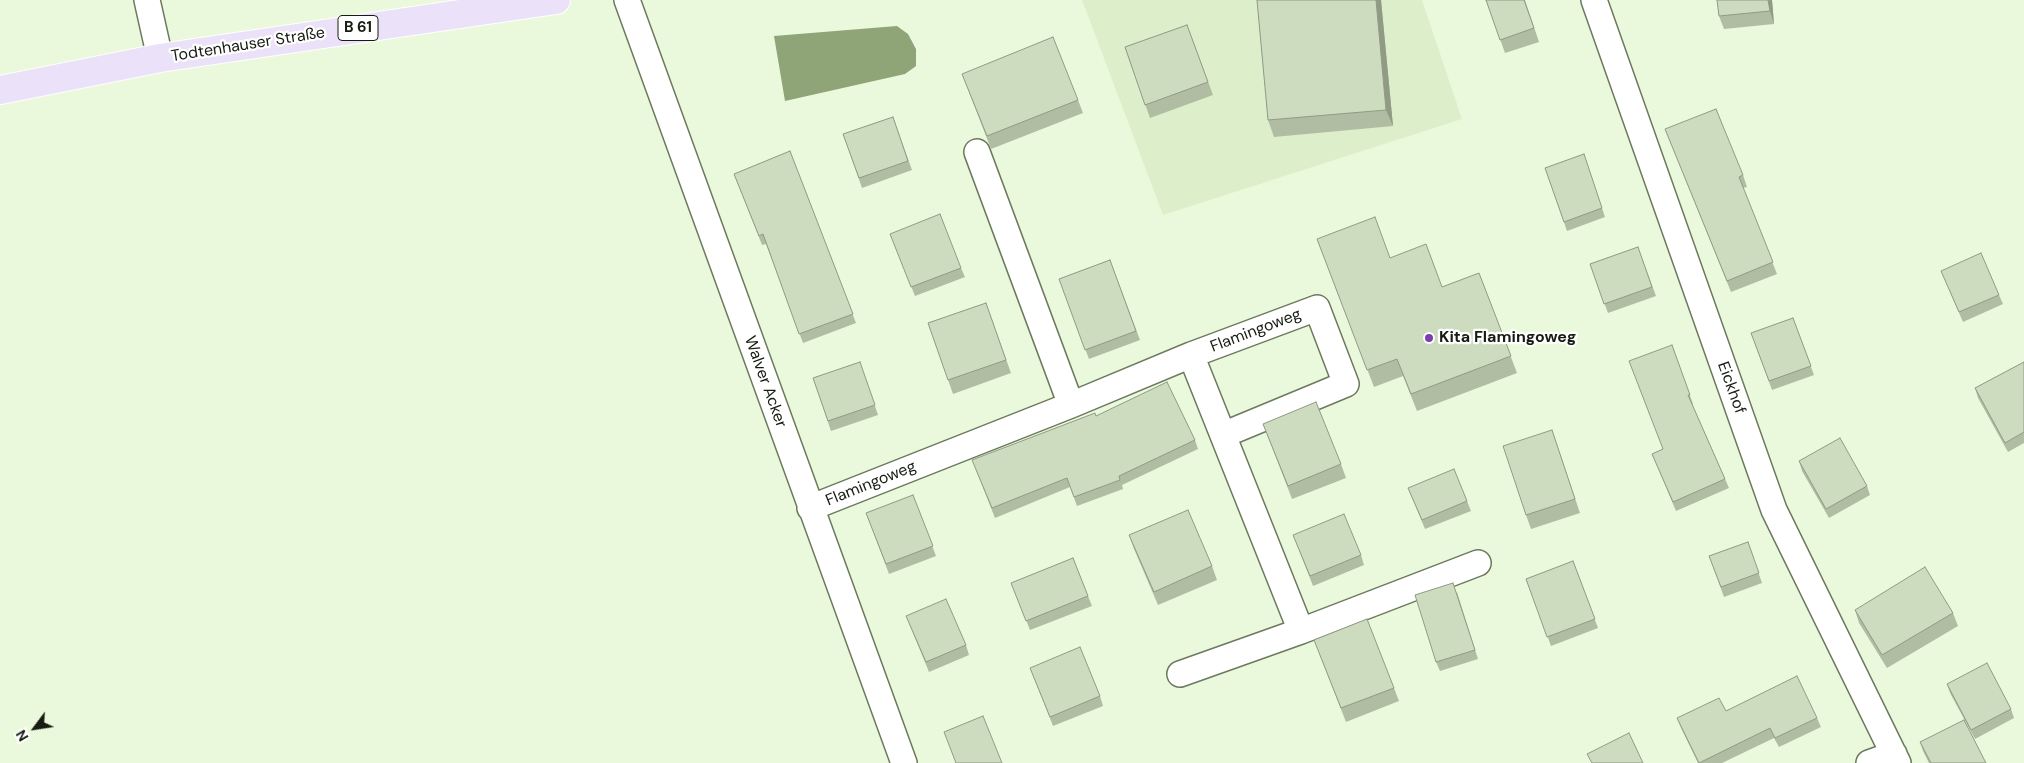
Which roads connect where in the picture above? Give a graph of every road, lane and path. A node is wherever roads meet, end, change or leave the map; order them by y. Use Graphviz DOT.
graph roads {
  1 [pos="147,0"];
  2 [pos="556,0"];
  3 [pos="627,0"];
  4 [pos="1594,0"];
  5 [pos="160,58"];
  6 [pos="0,90"];
  7 [pos="977,152"];
  8 [pos="1191,355"];
  9 [pos="1071,405"];
  10 [pos="1223,434"];
  11 [pos="810,508"];
  12 [pos="1478,563"];
  13 [pos="1301,631"];
  14 [pos="1180,674"];
  15 [pos="1896,759"];
  16 [pos="904,763"];
  17 [pos="1869,763"];
  1 -- 5 [label="street"];
  2 -- 5 [label="main road, Todtenhauser Straße / B 61"];
  3 -- 11 [label="street, Walver Acker"];
  4 -- 15 [label="street, Eickhof"];
  5 -- 6 [label="main road, Todtenhauser Straße / B 61"];
  7 -- 9 [label="street"];
  8 -- 9 [label="street, Flamingoweg"];
  8 -- 10 [label="street, Flamingoweg"];
  8 -- 10 [label="street, Flamingoweg"];
  9 -- 11 [label="street, Flamingoweg"];
  10 -- 13 [label="street, Flamingoweg"];
  11 -- 16 [label="street, Walver Acker"];
  12 -- 13 [label="street"];
  13 -- 14 [label="street"];
  15 -- 17 [label="street"];
}
